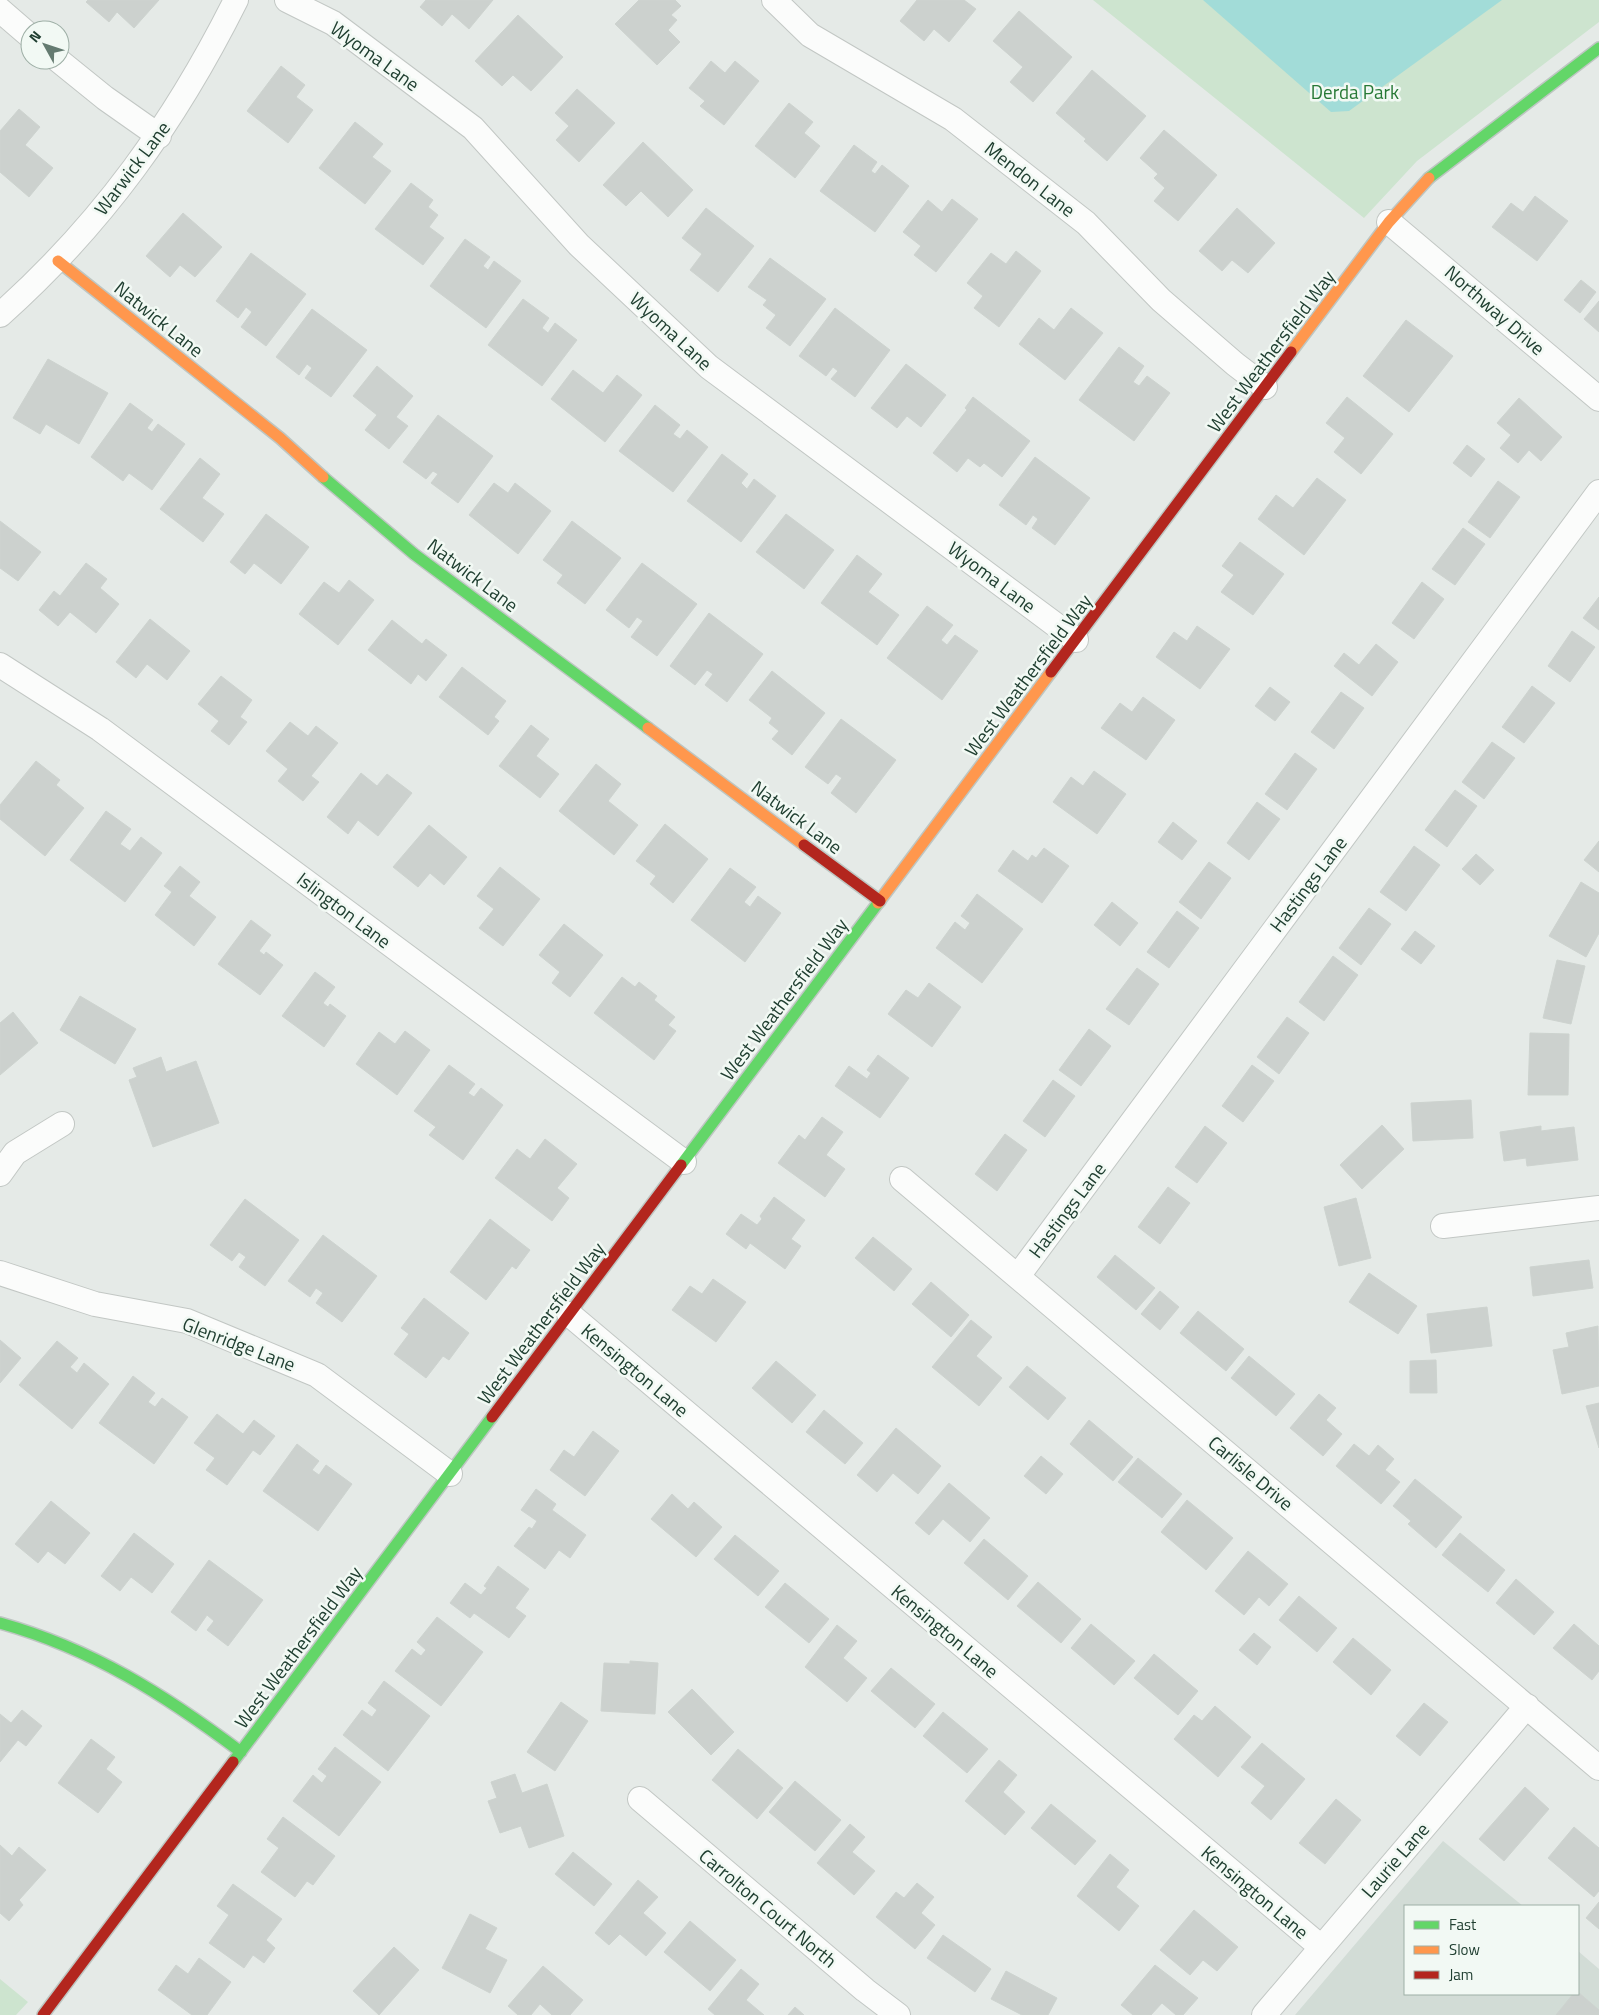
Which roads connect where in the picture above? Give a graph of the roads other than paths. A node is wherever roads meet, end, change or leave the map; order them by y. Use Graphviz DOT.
graph roads {
  1 [pos="236,0"];
  2 [pos="287,0"];
  3 [pos="774,0"];
  4 [pos="0,10"];
  5 [pos="20,27"];
  6 [pos="1599,48"];
  7 [pos="70,70"];
  8 [pos="159,136"];
  9 [pos="1390,222"];
  10 [pos="58,261"];
  11 [pos="0,315"];
  12 [pos="1265,387"];
  13 [pos="1599,400"];
  14 [pos="1599,492"];
  15 [pos="1076,640"];
  16 [pos="0,665"];
  17 [pos="880,901"];
  18 [pos="62,1124"];
  19 [pos="684,1162"];
  20 [pos="0,1174"];
  21 [pos="902,1179"];
  22 [pos="1599,1208"];
  23 [pos="1443,1226"];
  24 [pos="0,1272"];
  25 [pos="1018,1276"];
  26 [pos="570,1314"];
  27 [pos="450,1474"];
  28 [pos="0,1624"];
  29 [pos="1526,1706"];
  30 [pos="241,1752"];
  31 [pos="1599,1768"];
  32 [pos="640,1800"];
  33 [pos="1321,1947"];
  34 [pos="43,2015"];
  35 [pos="898,2015"];
  36 [pos="1264,2015"];
  1 -- 8 [label="street, Warwick Lane"];
  2 -- 15 [label="street, Wyoma Lane"];
  3 -- 12 [label="street, Mendon Lane"];
  4 -- 5 [label="street"];
  6 -- 9 [label="street, West Weathersfield Way"];
  7 -- 8 [label="street"];
  8 -- 10 [label="street, Warwick Lane"];
  9 -- 12 [label="street, West Weathersfield Way"];
  9 -- 13 [label="street, Northway Drive"];
  10 -- 11 [label="street, Warwick Lane"];
  10 -- 17 [label="street, Natwick Lane"];
  12 -- 15 [label="street, West Weathersfield Way"];
  14 -- 25 [label="street, Hastings Lane"];
  15 -- 17 [label="street, West Weathersfield Way"];
  16 -- 19 [label="street, Islington Lane"];
  17 -- 19 [label="street, West Weathersfield Way"];
  18 -- 20 [label="street"];
  19 -- 26 [label="street, West Weathersfield Way"];
  21 -- 25 [label="street, Carlisle Drive"];
  22 -- 23 [label="street"];
  24 -- 27 [label="street, Glenridge Lane"];
  25 -- 29 [label="street, Carlisle Drive"];
  26 -- 27 [label="street, West Weathersfield Way"];
  26 -- 33 [label="street, Kensington Lane"];
  27 -- 30 [label="street, West Weathersfield Way"];
  28 -- 30 [label="street"];
  29 -- 31 [label="street, Carlisle Drive"];
  29 -- 33 [label="street, Laurie Lane"];
  30 -- 34 [label="street, West Weathersfield Way"];
  32 -- 35 [label="street, Carrolton Court North"];
  33 -- 36 [label="street, Laurie Lane"];
}
